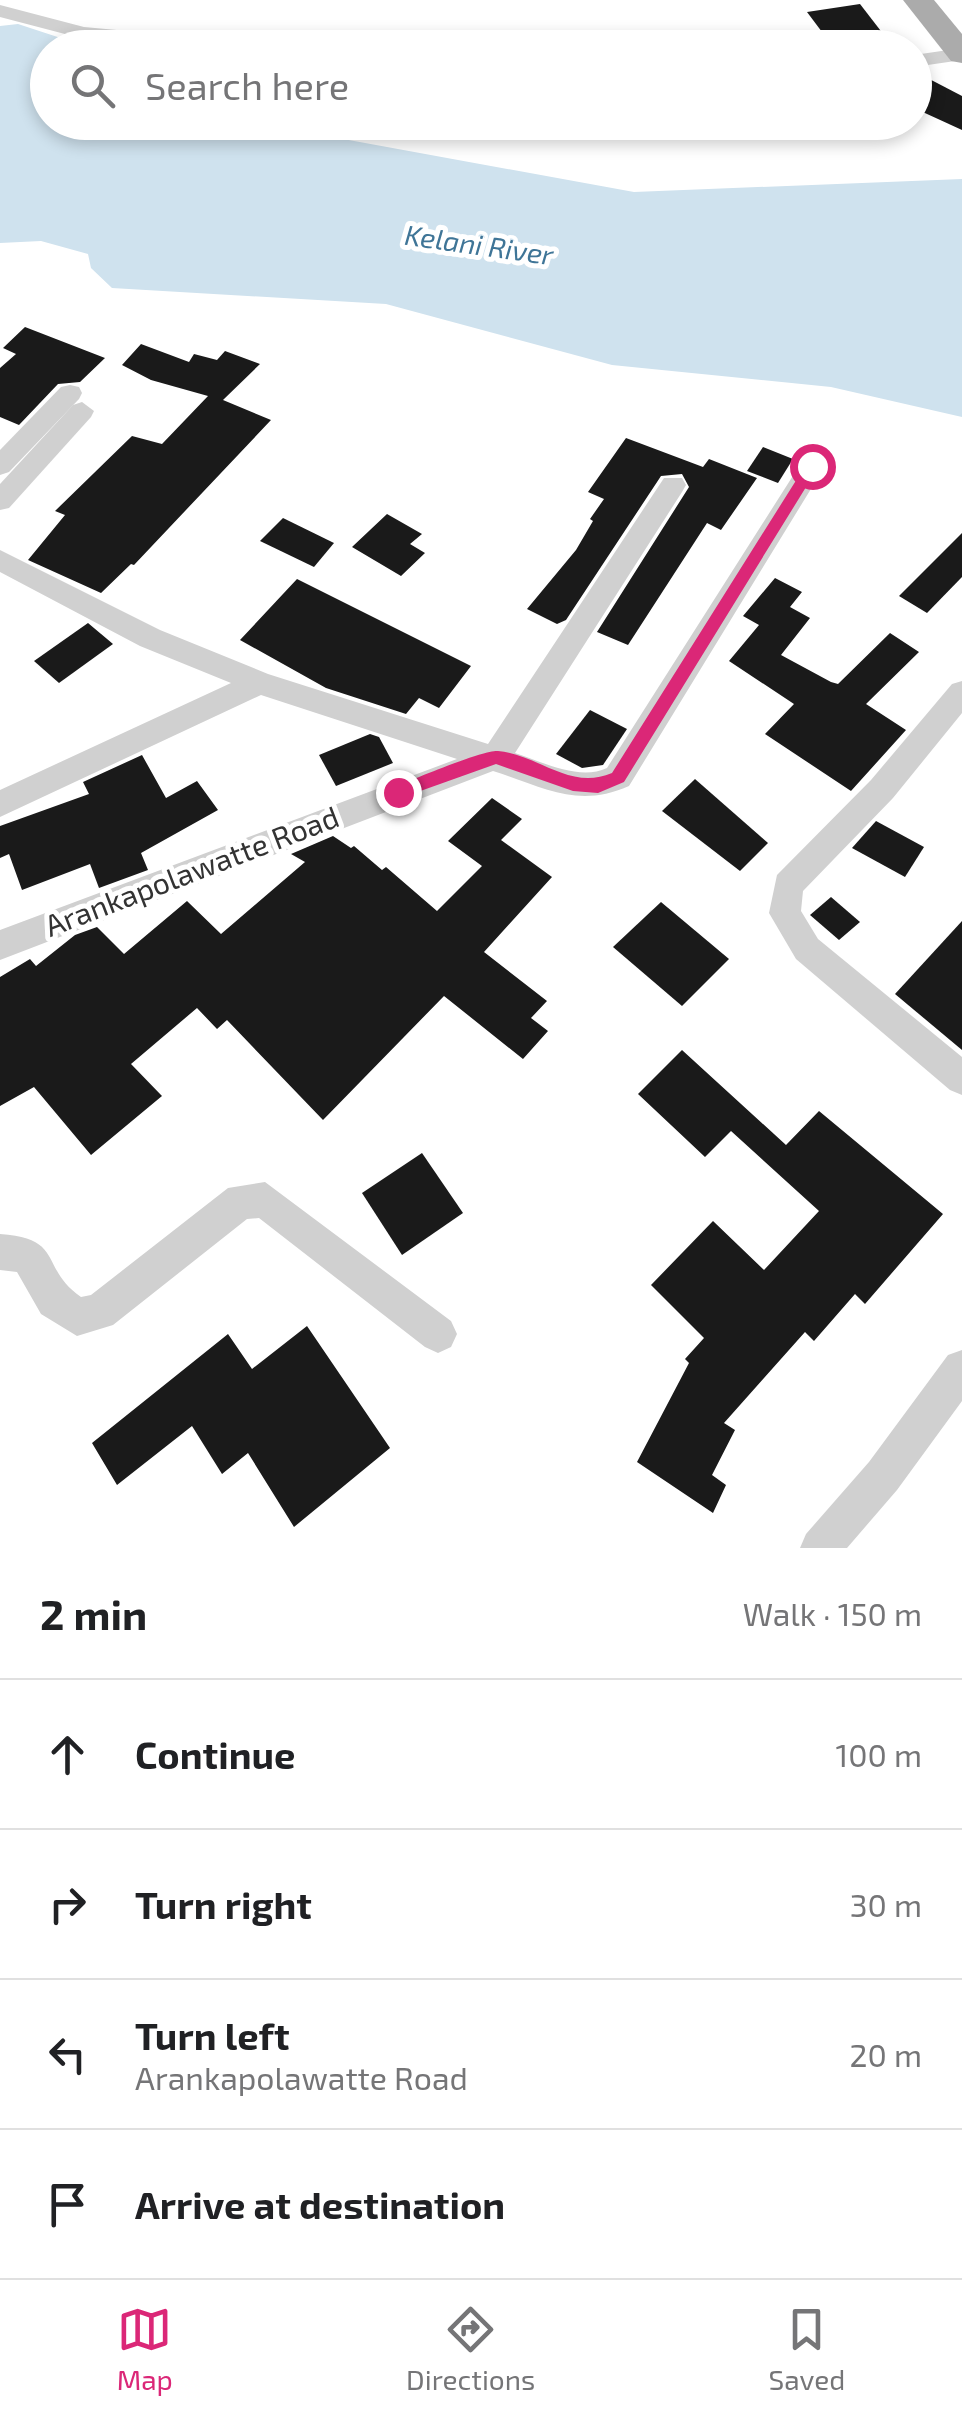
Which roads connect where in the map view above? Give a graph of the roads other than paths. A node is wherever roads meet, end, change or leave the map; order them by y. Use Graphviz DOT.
graph roads {
  1 [pos="918,0"];
  2 [pos="0,12"];
  3 [pos="76,30"];
  4 [pos="962,54"];
  5 [pos="932,58"];
  6 [pos="0,466"];
  7 [pos="812,466"];
  8 [pos="674,485"];
  9 [pos="0,501"];
  10 [pos="0,560"];
  11 [pos="259,683"];
  12 [pos="962,692"];
  13 [pos="496,757"];
  14 [pos="0,804"];
  15 [pos="0,945"];
  16 [pos="962,1080"];
  17 [pos="0,1252"];
  18 [pos="438,1334"];
  19 [pos="962,1369"];
  20 [pos="820,1548"];
  1 -- 4 [label="main road"];
  2 -- 3 [label="street"];
  4 -- 5 [label="street"];
  6 -- 9 [label="street"];
  7 -- 13 [label="street"];
  8 -- 13 [label="street"];
  10 -- 11 [label="street"];
  11 -- 13 [label="street"];
  11 -- 14 [label="street"];
  12 -- 16 [label="street"];
  13 -- 15 [label="street, Arankapolawatte Road"];
  17 -- 18 [label="street"];
  19 -- 20 [label="street"];
}
